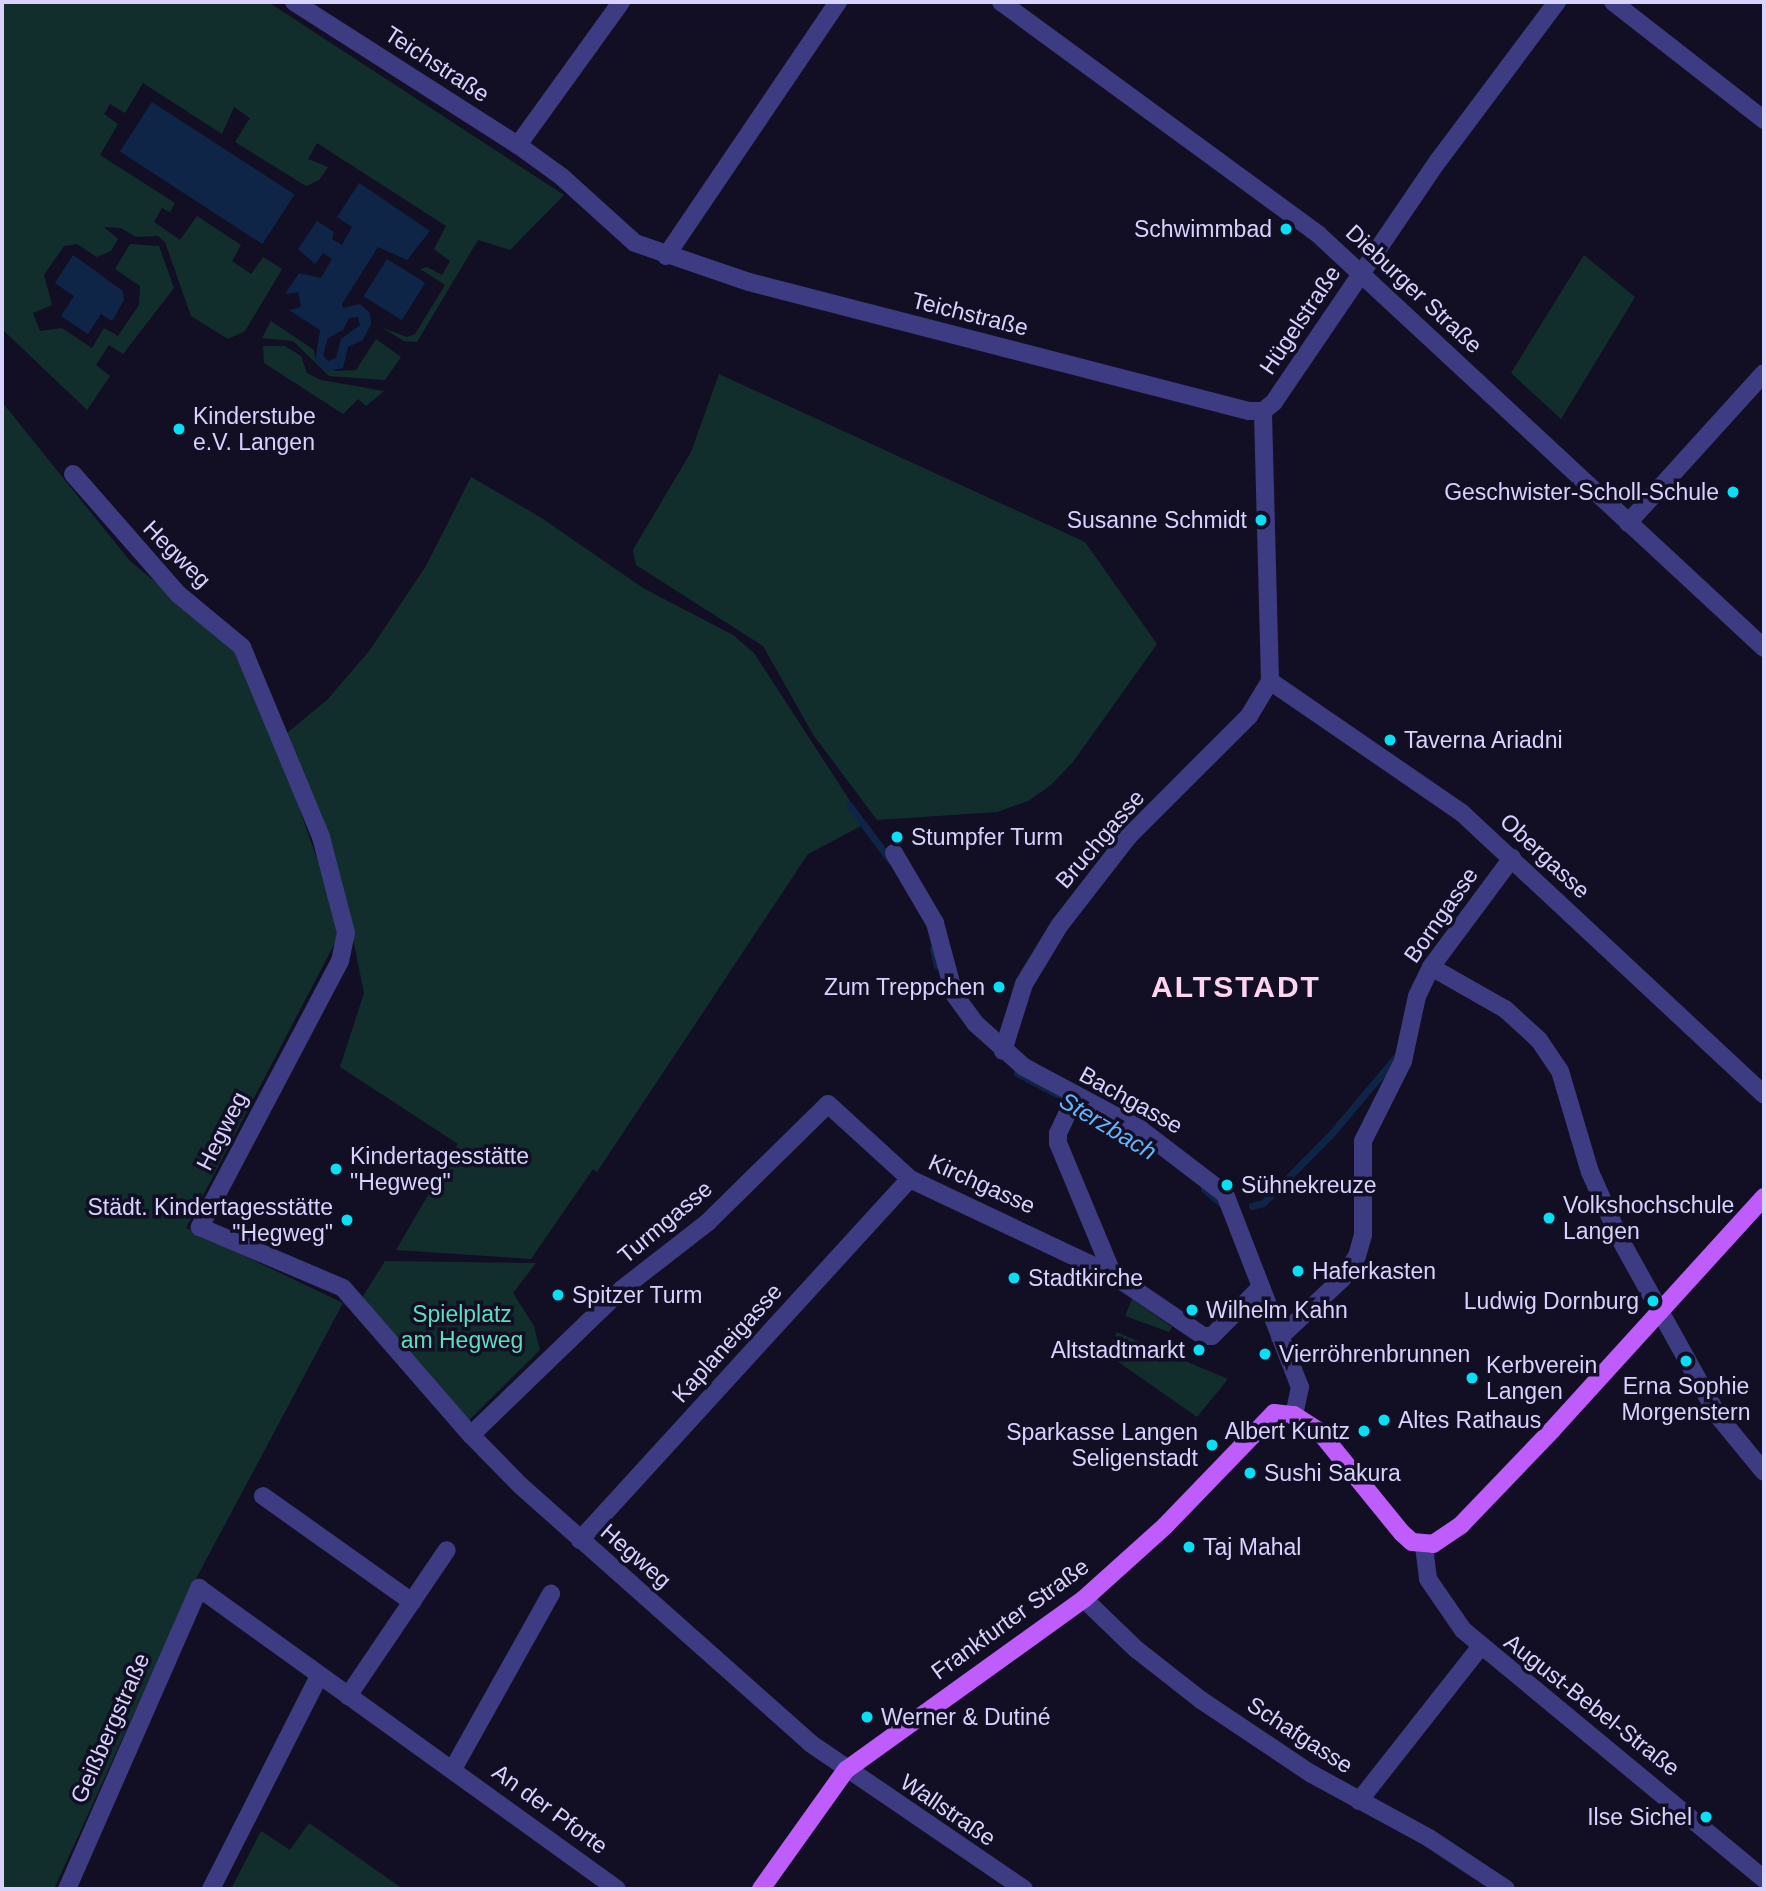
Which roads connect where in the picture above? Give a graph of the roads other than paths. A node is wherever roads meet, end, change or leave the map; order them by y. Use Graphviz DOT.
graph roads {
  1 [pos="294,2"];
  2 [pos="621,2"];
  3 [pos="838,2"];
  4 [pos="1001,2"];
  5 [pos="1557,2"];
  6 [pos="1613,2"];
  7 [pos="1764,120"];
  8 [pos="518,145"];
  9 [pos="666,256"];
  10 [pos="1362,271"];
  11 [pos="1764,373"];
  12 [pos="1264,411"];
  13 [pos="73,474"];
  14 [pos="1628,523"];
  15 [pos="1764,648"];
  16 [pos="1270,681"];
  17 [pos="894,853"];
  18 [pos="1511,858"];
  19 [pos="1431,967"];
  20 [pos="1003,1051"];
  21 [pos="1764,1095"];
  22 [pos="828,1104"];
  23 [pos="1071,1104"];
  24 [pos="910,1179"];
  25 [pos="1764,1197"];
  26 [pos="1113,1275"];
  27 [pos="1261,1287"];
  28 [pos="1662,1308"];
  29 [pos="1280,1337"];
  30 [pos="1299,1417"];
  31 [pos="471,1435"];
  32 [pos="1764,1472"];
  33 [pos="264,1496"];
  34 [pos="580,1540"];
  35 [pos="1424,1546"];
  36 [pos="447,1550"];
  37 [pos="199,1588"];
  38 [pos="551,1594"];
  39 [pos="1084,1599"];
  40 [pos="412,1602"];
  41 [pos="1480,1647"];
  42 [pos="319,1676"];
  43 [pos="348,1696"];
  44 [pos="453,1769"];
  45 [pos="846,1770"];
  46 [pos="1359,1801"];
  47 [pos="1764,1879"];
  48 [pos="66,1889"];
  49 [pos="211,1889"];
  50 [pos="617,1889"];
  51 [pos="761,1889"];
  52 [pos="1024,1889"];
  53 [pos="1506,1889"];
  1 -- 8 [label="street, Teichstraße"];
  2 -- 8 [label="street"];
  3 -- 9 [label="street"];
  4 -- 10 [label="street, Dieburger Straße"];
  5 -- 10 [label="street, Hügelstraße"];
  6 -- 7 [label="street"];
  8 -- 9 [label="street, Teichstraße"];
  9 -- 12 [label="street, Teichstraße"];
  10 -- 12 [label="street, Hügelstraße"];
  10 -- 14 [label="street, Dieburger Straße"];
  11 -- 14 [label="street"];
  12 -- 16 [label="street, Hügelstraße"];
  13 -- 31 [label="street, Hegweg"];
  14 -- 15 [label="street, Dieburger Straße"];
  16 -- 18 [label="street, Obergasse"];
  16 -- 20 [label="street, Bruchgasse"];
  17 -- 20 [label="street, Bachgasse"];
  18 -- 19 [label="street, Borngasse"];
  18 -- 21 [label="street, Obergasse"];
  19 -- 28 [label="street"];
  19 -- 29 [label="street, Borngasse"];
  20 -- 23 [label="street, Bachgasse"];
  22 -- 24 [label="street, Kirchgasse"];
  22 -- 31 [label="street, Turmgasse"];
  23 -- 26 [label="street"];
  23 -- 27 [label="street, Bachgasse"];
  24 -- 26 [label="street, Kirchgasse"];
  24 -- 34 [label="street, Kaplaneigasse"];
  25 -- 28 [label="main road"];
  26 -- 27 [label="street, Kirchgasse"];
  27 -- 29 [label="street, Bachgasse"];
  28 -- 32 [label="street"];
  28 -- 35 [label="main road"];
  29 -- 30 [label="street, Bachgasse"];
  30 -- 35 [label="main road"];
  30 -- 39 [label="main road, Frankfurter Straße"];
  31 -- 34 [label="street, Hegweg"];
  33 -- 40 [label="street"];
  34 -- 45 [label="street, Hegweg"];
  35 -- 41 [label="street, August-Bebel-Straße"];
  36 -- 40 [label="street"];
  37 -- 42 [label="street, An der Pforte"];
  37 -- 48 [label="street, Geißbergstraße"];
  38 -- 44 [label="street"];
  39 -- 45 [label="main road, Frankfurter Straße"];
  39 -- 46 [label="street, Schafgasse"];
  40 -- 43 [label="street"];
  41 -- 46 [label="street"];
  41 -- 47 [label="street, August-Bebel-Straße"];
  42 -- 43 [label="street, An der Pforte"];
  42 -- 49 [label="street"];
  43 -- 44 [label="street, An der Pforte"];
  44 -- 50 [label="street, An der Pforte"];
  45 -- 51 [label="main road, Frankfurter Straße"];
  45 -- 52 [label="street, Wallstraße"];
  46 -- 53 [label="street, Schafgasse"];
}
